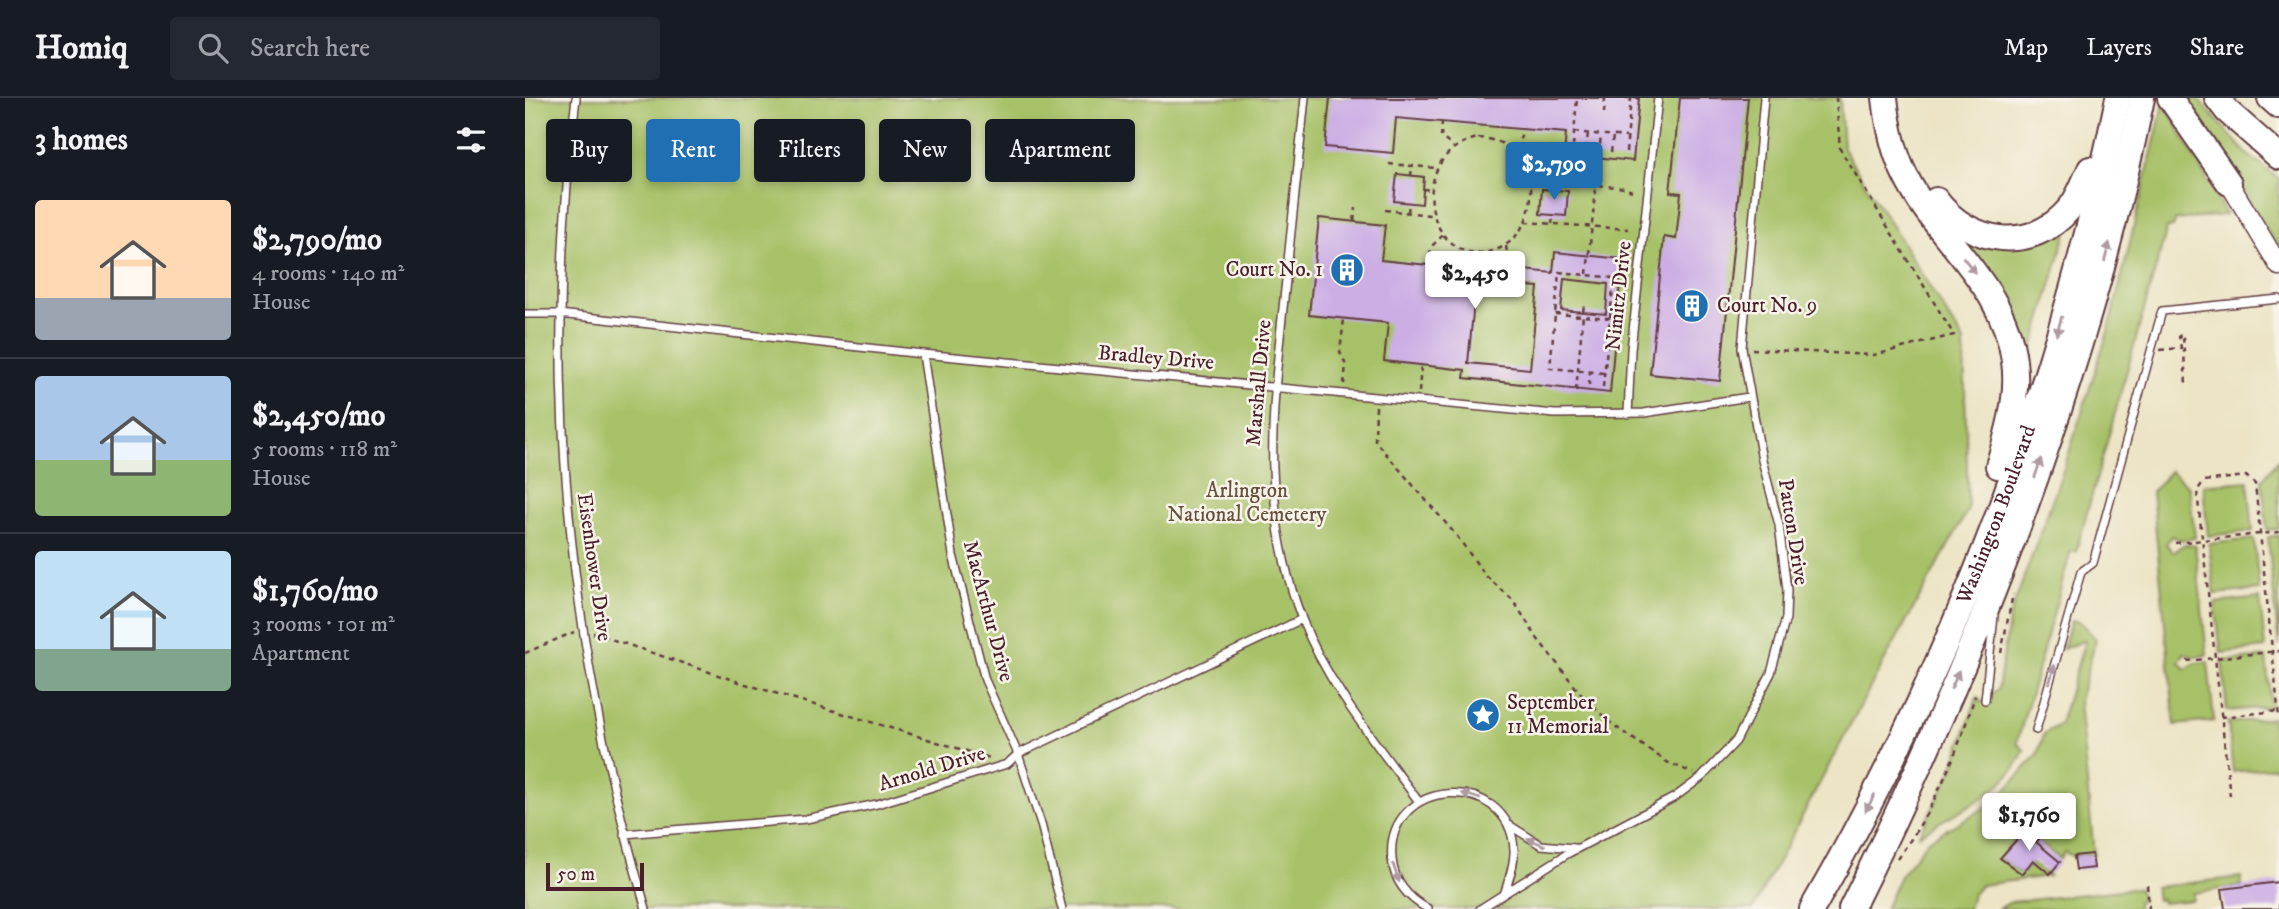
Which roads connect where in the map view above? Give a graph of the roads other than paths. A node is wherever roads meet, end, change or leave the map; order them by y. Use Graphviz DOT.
graph roads {
  1 [pos="576,98"];
  2 [pos="1305,98"];
  3 [pos="1658,98"];
  4 [pos="1764,98"];
  5 [pos="1885,98"];
  6 [pos="1897,98"];
  7 [pos="2142,98"];
  8 [pos="2170,98"];
  9 [pos="2182,98"];
  10 [pos="2217,98"];
  11 [pos="2270,98"];
  12 [pos="2279,106"];
  13 [pos="2116,108"];
  14 [pos="2279,157"];
  15 [pos="2229,183"];
  16 [pos="2279,266"];
  17 [pos="2279,299"];
  18 [pos="525,314"];
  19 [pos="559,314"];
  20 [pos="923,355"];
  21 [pos="1275,386"];
  22 [pos="1749,397"];
  23 [pos="1628,414"];
  24 [pos="2002,567"];
  25 [pos="1960,609"];
  26 [pos="1302,618"];
  27 [pos="1985,700"];
  28 [pos="2036,730"];
  29 [pos="1927,742"];
  30 [pos="1018,754"];
  31 [pos="1419,802"];
  32 [pos="1502,817"];
  33 [pos="624,834"];
  34 [pos="1579,848"];
  35 [pos="1405,892"];
  36 [pos="1505,892"];
  37 [pos="646,909"];
  38 [pos="1062,909"];
  39 [pos="1413,909"];
  40 [pos="1428,909"];
  41 [pos="1480,909"];
  42 [pos="1812,909"];
  43 [pos="1835,909"];
  44 [pos="1851,909"];
  1 -- 19 [label="lane, Eisenhower Drive"];
  2 -- 21 [label="lane, Marshall Drive"];
  3 -- 23 [label="lane, Nimitz Drive"];
  4 -- 22 [label="lane, Patton Drive"];
  5 -- 25 [label="highway, one-way"];
  6 -- 13 [label="highway"];
  24 -- 7 [label="highway, Washington Boulevard, one-way"];
  8 -- 15 [label="highway"];
  9 -- 15 [label="highway"];
  10 -- 14 [label="highway"];
  11 -- 12 [label="highway"];
  13 -- 25 [label="highway, Washington Boulevard, one-way"];
  15 -- 16 [label="street"];
  28 -- 17 [label="lane, one-way"];
  18 -- 19 [label="lane, Bradley Drive"];
  19 -- 20 [label="lane, Bradley Drive"];
  19 -- 33 [label="lane, Eisenhower Drive"];
  20 -- 21 [label="lane, Bradley Drive"];
  20 -- 30 [label="lane, MacArthur Drive"];
  21 -- 23 [label="lane, Bradley Drive"];
  21 -- 26 [label="lane, Marshall Drive"];
  22 -- 23 [label="lane, Bradley Drive"];
  22 -- 34 [label="lane, Patton Drive"];
  24 -- 27 [label="lane"];
  29 -- 24 [label="highway, Washington Boulevard, one-way"];
  25 -- 42 [label="highway, Washington Boulevard, one-way"];
  26 -- 30 [label="lane, Arnold Drive"];
  26 -- 31 [label="lane, Marshall Drive"];
  29 -- 43 [label="highway"];
  29 -- 44 [label="highway, Washington Boulevard"];
  30 -- 33 [label="lane, Arnold Drive"];
  30 -- 38 [label="lane, MacArthur Drive"];
  32 -- 31 [label="lane, one-way"];
  31 -- 35 [label="lane, one-way"];
  34 -- 32 [label="lane, one-way"];
  32 -- 36 [label="lane"];
  33 -- 37 [label="lane, Eisenhower Drive"];
  34 -- 36 [label="lane, Patton Drive"];
  35 -- 39 [label="lane"];
  35 -- 40 [label="lane"];
  36 -- 41 [label="lane, Patton Drive"];
}
